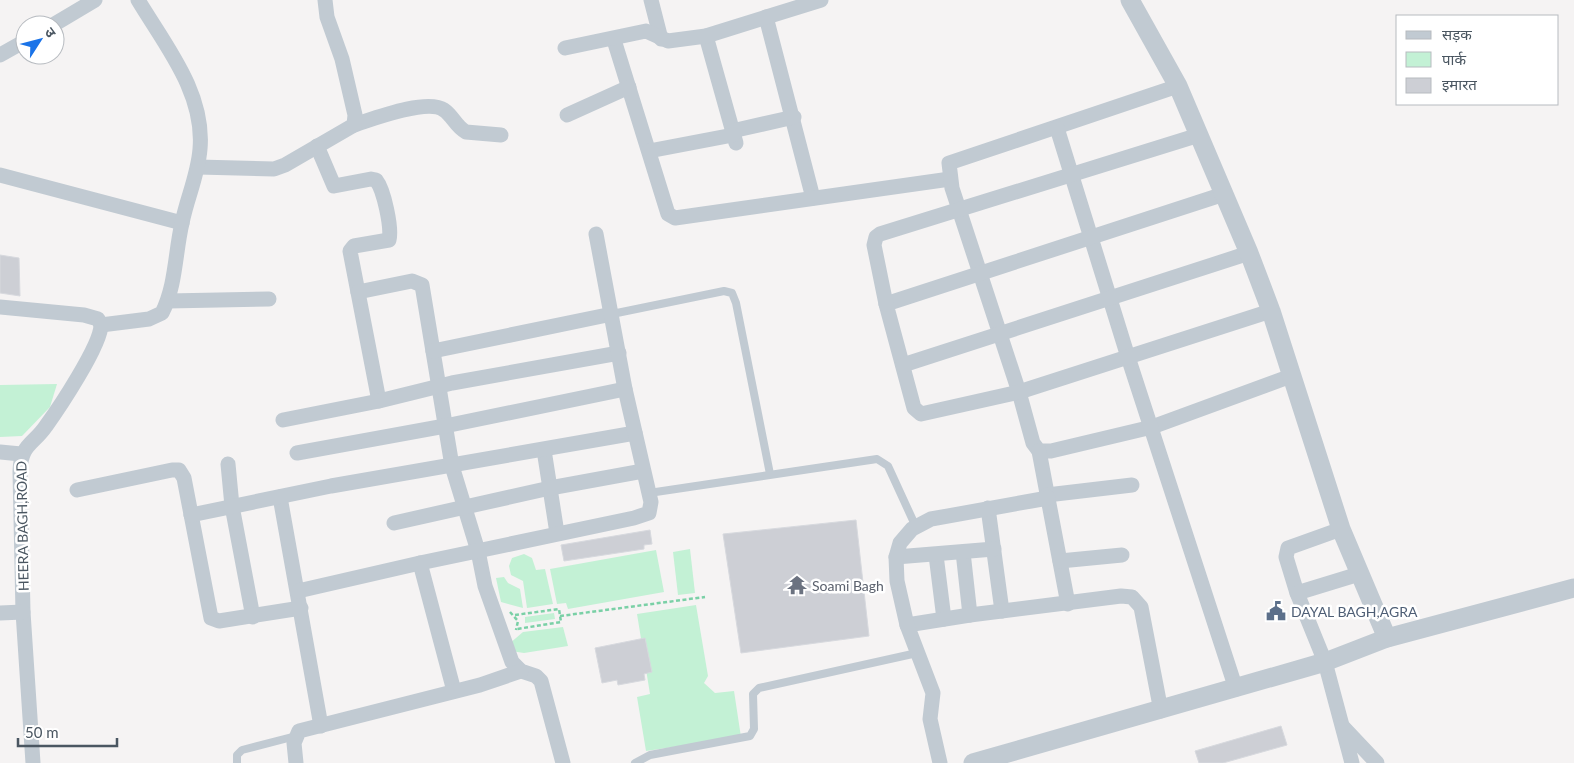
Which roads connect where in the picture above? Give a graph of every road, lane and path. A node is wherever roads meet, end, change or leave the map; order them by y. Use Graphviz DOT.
graph roads {
  1 [pos="95,0"];
  2 [pos="138,0"];
  3 [pos="324,0"];
  4 [pos="651,0"];
  5 [pos="822,0"];
  6 [pos="1130,0"];
  7 [pos="766,17"];
  8 [pos="65,18"];
  9 [pos="706,36"];
  10 [pos="661,39"];
  11 [pos="614,40"];
  12 [pos="15,46"];
  13 [pos="565,48"];
  14 [pos="0,54"];
  15 [pos="1178,86"];
  16 [pos="629,87"];
  17 [pos="567,115"];
  18 [pos="794,117"];
  19 [pos="354,125"];
  20 [pos="1057,128"];
  21 [pos="1199,134"];
  22 [pos="502,135"];
  23 [pos="734,136"];
  24 [pos="317,146"];
  25 [pos="649,151"];
  26 [pos="198,168"];
  27 [pos="1072,174"];
  28 [pos="0,175"];
  29 [pos="950,179"];
  30 [pos="1224,194"];
  31 [pos="813,198"];
  32 [pos="960,210"];
  33 [pos="182,223"];
  34 [pos="596,234"];
  35 [pos="1092,237"];
  36 [pos="1250,253"];
  37 [pos="981,274"];
  38 [pos="358,292"];
  39 [pos="1111,298"];
  40 [pos="269,299"];
  41 [pos="168,301"];
  42 [pos="886,304"];
  43 [pos="2,307"];
  44 [pos="1271,311"];
  45 [pos="612,314"];
  46 [pos="101,325"];
  47 [pos="999,334"];
  48 [pos="433,351"];
  49 [pos="619,353"];
  50 [pos="1128,357"];
  51 [pos="902,365"];
  52 [pos="1291,376"];
  53 [pos="438,388"];
  54 [pos="626,388"];
  55 [pos="1019,392"];
  56 [pos="380,401"];
  57 [pos="283,420"];
  58 [pos="445,426"];
  59 [pos="1152,427"];
  60 [pos="635,433"];
  61 [pos="544,450"];
  62 [pos="1039,451"];
  63 [pos="0,452"];
  64 [pos="297,453"];
  65 [pos="21,454"];
  66 [pos="228,464"];
  67 [pos="452,466"];
  68 [pos="643,470"];
  69 [pos="770,474"];
  70 [pos="1132,485"];
  71 [pos="550,488"];
  72 [pos="76,490"];
  73 [pos="649,493"];
  74 [pos="280,497"];
  75 [pos="1048,497"];
  76 [pos="232,506"];
  77 [pos="465,508"];
  78 [pos="988,508"];
  79 [pos="191,515"];
  80 [pos="394,523"];
  81 [pos="916,526"];
  82 [pos="1341,529"];
  83 [pos="557,534"];
  84 [pos="994,549"];
  85 [pos="478,551"];
  86 [pos="964,552"];
  87 [pos="936,555"];
  88 [pos="1122,555"];
  89 [pos="896,557"];
  90 [pos="1060,561"];
  91 [pos="420,562"];
  92 [pos="1359,574"];
  93 [pos="1574,588"];
  94 [pos="298,591"];
  95 [pos="1297,594"];
  96 [pos="705,597"];
  97 [pos="1068,604"];
  98 [pos="300,608"];
  99 [pos="1002,611"];
  100 [pos="23,612"];
  101 [pos="0,613"];
  102 [pos="515,615"];
  103 [pos="970,615"];
  104 [pos="560,616"];
  105 [pos="253,617"];
  106 [pos="944,619"];
  107 [pos="907,625"];
  108 [pos="517,629"];
  109 [pos="1387,638"];
  110 [pos="917,653"];
  111 [pos="1326,662"];
  112 [pos="521,671"];
  113 [pos="1236,689"];
  114 [pos="454,691"];
  115 [pos="1161,711"];
  116 [pos="321,726"];
  117 [pos="1342,726"];
  118 [pos="296,736"];
  119 [pos="33,763"];
  120 [pos="237,763"];
  121 [pos="296,763"];
  122 [pos="563,763"];
  123 [pos="635,763"];
  124 [pos="940,763"];
  125 [pos="973,763"];
  126 [pos="1352,763"];
  127 [pos="1377,763"];
  1 -- 8 [label="street"];
  2 -- 26 [label="street"];
  3 -- 19 [label="street"];
  4 -- 10 [label="street"];
  5 -- 7 [label="street"];
  6 -- 15 [label="street"];
  7 -- 9 [label="street"];
  7 -- 18 [label="street"];
  9 -- 10 [label="street"];
  9 -- 23 [label="street"];
  10 -- 11 [label="street"];
  11 -- 13 [label="street"];
  11 -- 16 [label="street"];
  12 -- 14 [label="street"];
  15 -- 20 [label="street"];
  15 -- 21 [label="street"];
  16 -- 17 [label="street"];
  16 -- 25 [label="street"];
  18 -- 23 [label="street"];
  18 -- 31 [label="street"];
  19 -- 22 [label="street"];
  19 -- 24 [label="street"];
  20 -- 27 [label="street"];
  20 -- 29 [label="street"];
  21 -- 27 [label="street"];
  21 -- 30 [label="street"];
  23 -- 25 [label="street"];
  24 -- 26 [label="street"];
  24 -- 38 [label="street"];
  25 -- 31 [label="street"];
  26 -- 33 [label="street"];
  27 -- 32 [label="street"];
  27 -- 35 [label="street"];
  28 -- 33 [label="street"];
  29 -- 31 [label="street"];
  29 -- 32 [label="street"];
  30 -- 35 [label="street"];
  30 -- 36 [label="street"];
  32 -- 37 [label="street"];
  32 -- 42 [label="street"];
  33 -- 41 [label="street"];
  34 -- 45 [label="street"];
  35 -- 37 [label="street"];
  35 -- 39 [label="street"];
  36 -- 39 [label="street"];
  36 -- 44 [label="street"];
  37 -- 42 [label="street"];
  37 -- 47 [label="street"];
  38 -- 48 [label="street"];
  38 -- 56 [label="street"];
  39 -- 47 [label="street"];
  39 -- 50 [label="street"];
  40 -- 41 [label="street"];
  41 -- 46 [label="street"];
  42 -- 51 [label="street"];
  43 -- 46 [label="street"];
  44 -- 50 [label="street"];
  44 -- 52 [label="street"];
  45 -- 48 [label="street"];
  45 -- 49 [label="street"];
  45 -- 69 [label="lane"];
  46 -- 65 [label="street, HEERA BAGH,ROAD"];
  47 -- 51 [label="street"];
  47 -- 55 [label="street"];
  48 -- 53 [label="street"];
  49 -- 53 [label="street"];
  49 -- 54 [label="street"];
  50 -- 55 [label="street"];
  50 -- 59 [label="street"];
  51 -- 55 [label="street"];
  52 -- 59 [label="street"];
  52 -- 82 [label="street"];
  53 -- 56 [label="street"];
  53 -- 58 [label="street"];
  54 -- 58 [label="street"];
  54 -- 60 [label="street"];
  55 -- 62 [label="street"];
  56 -- 57 [label="street"];
  58 -- 64 [label="street"];
  58 -- 67 [label="street"];
  59 -- 62 [label="street"];
  59 -- 113 [label="street"];
  60 -- 61 [label="street"];
  60 -- 68 [label="street"];
  61 -- 67 [label="street"];
  61 -- 71 [label="street"];
  62 -- 75 [label="street"];
  63 -- 65 [label="street"];
  65 -- 100 [label="street, HEERA BAGH,ROAD"];
  66 -- 76 [label="street"];
  67 -- 74 [label="street"];
  67 -- 77 [label="street"];
  68 -- 71 [label="street"];
  68 -- 73 [label="street"];
  69 -- 73 [label="lane"];
  69 -- 81 [label="lane"];
  70 -- 75 [label="street"];
  71 -- 77 [label="street"];
  71 -- 83 [label="street"];
  72 -- 79 [label="street"];
  73 -- 83 [label="street"];
  74 -- 76 [label="street"];
  74 -- 94 [label="street"];
  75 -- 78 [label="street"];
  75 -- 90 [label="street"];
  76 -- 79 [label="street"];
  76 -- 105 [label="street"];
  77 -- 80 [label="street"];
  77 -- 85 [label="street"];
  78 -- 81 [label="street"];
  78 -- 84 [label="street"];
  79 -- 105 [label="street"];
  81 -- 89 [label="street"];
  82 -- 92 [label="street"];
  82 -- 95 [label="street"];
  83 -- 85 [label="street"];
  84 -- 86 [label="street"];
  84 -- 99 [label="street"];
  85 -- 91 [label="street"];
  85 -- 112 [label="street"];
  86 -- 87 [label="street"];
  86 -- 103 [label="street"];
  87 -- 89 [label="street"];
  87 -- 106 [label="street"];
  88 -- 90 [label="street"];
  89 -- 107 [label="street"];
  90 -- 97 [label="street"];
  91 -- 94 [label="street"];
  91 -- 114 [label="street"];
  92 -- 95 [label="street"];
  92 -- 109 [label="street"];
  93 -- 109 [label="street"];
  94 -- 98 [label="street"];
  95 -- 111 [label="street"];
  96 -- 104 [label="path"];
  97 -- 99 [label="street"];
  97 -- 115 [label="street"];
  98 -- 105 [label="street"];
  98 -- 116 [label="street"];
  99 -- 103 [label="street"];
  100 -- 101 [label="street"];
  100 -- 119 [label="street, HEERA BAGH,ROAD"];
  102 -- 104 [label="path"];
  103 -- 106 [label="street"];
  104 -- 108 [label="path"];
  106 -- 107 [label="street"];
  107 -- 110 [label="street"];
  109 -- 111 [label="street"];
  110 -- 123 [label="lane"];
  110 -- 124 [label="street"];
  111 -- 113 [label="street"];
  111 -- 117 [label="street"];
  112 -- 114 [label="street"];
  112 -- 122 [label="street"];
  113 -- 115 [label="street"];
  114 -- 116 [label="street"];
  115 -- 125 [label="street"];
  116 -- 118 [label="street"];
  117 -- 126 [label="street"];
  117 -- 127 [label="street"];
  118 -- 120 [label="lane"];
  118 -- 121 [label="street"];
}
